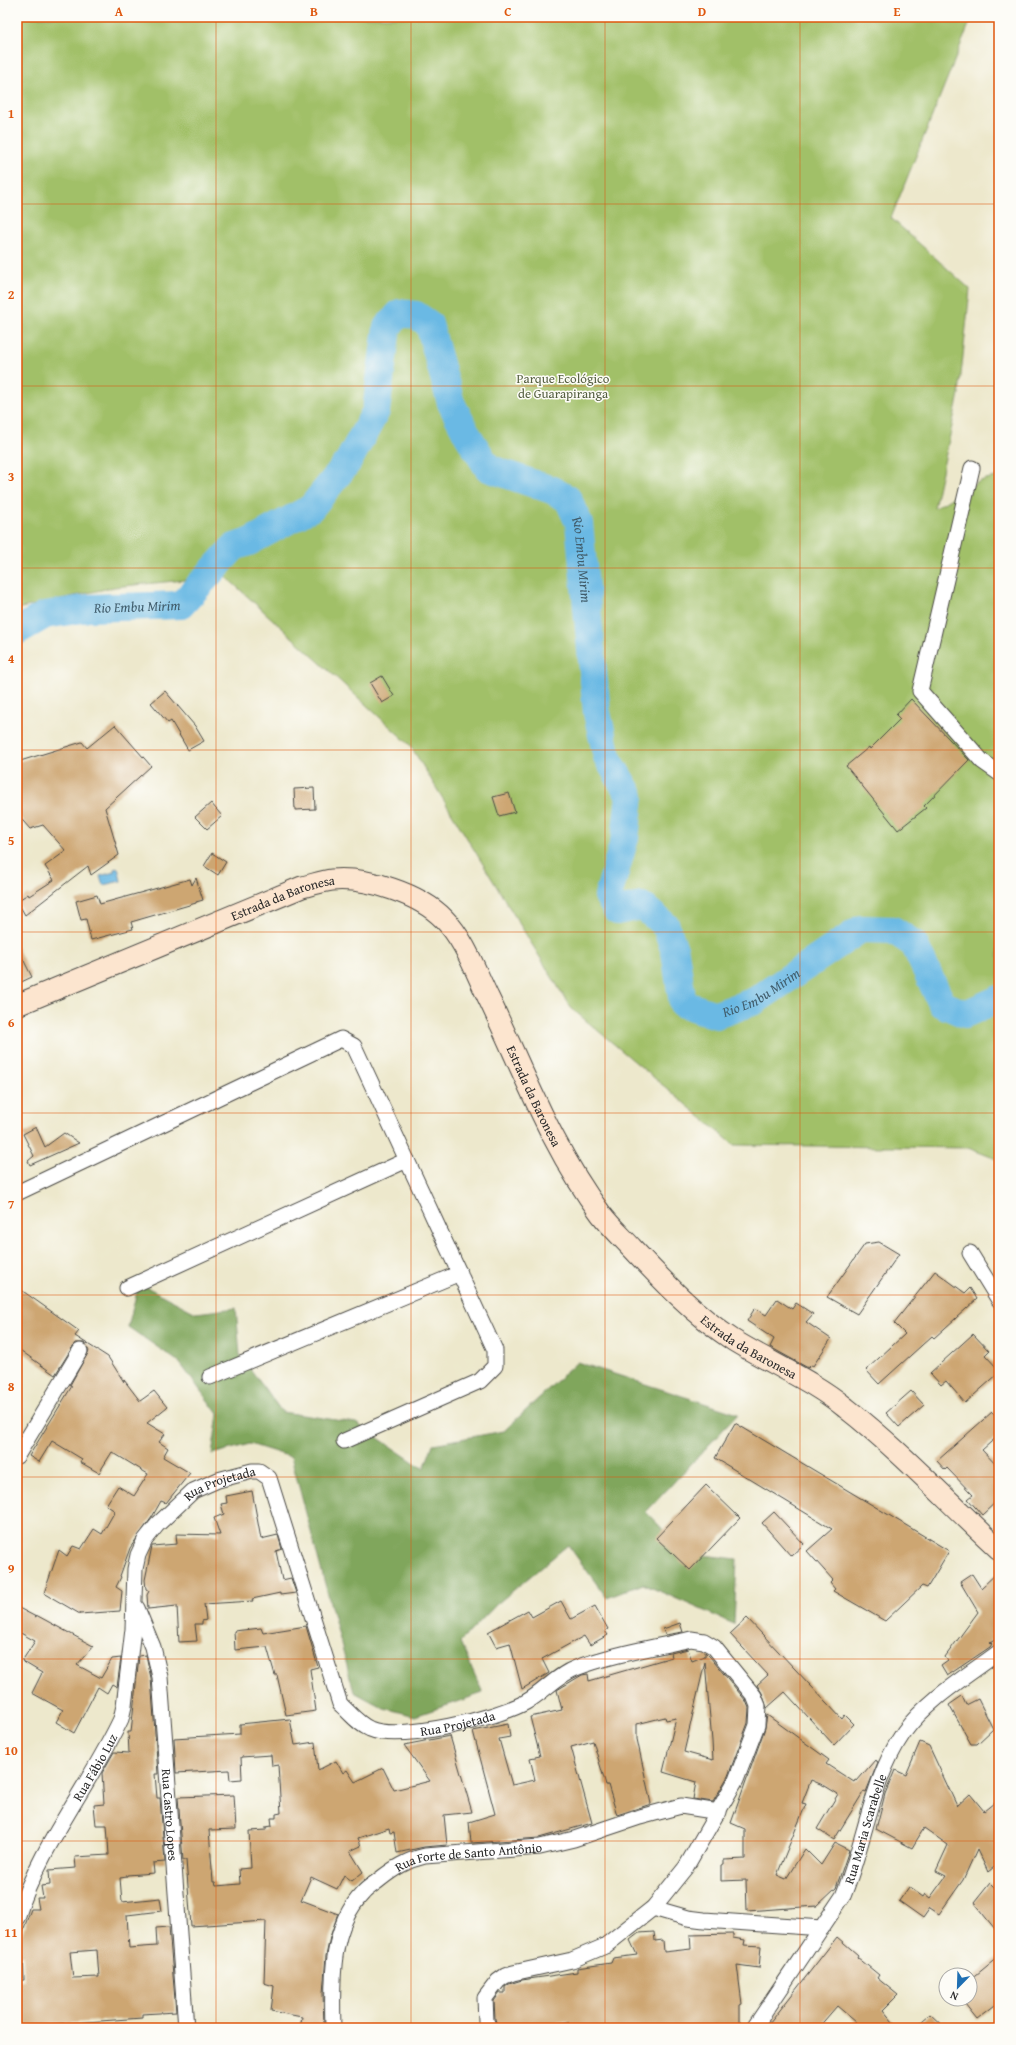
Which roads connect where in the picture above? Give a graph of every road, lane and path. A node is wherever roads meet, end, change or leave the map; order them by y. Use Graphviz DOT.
graph roads {
  1 [pos="972,468"];
  2 [pos="999,774"];
  3 [pos="17,1005"];
  4 [pos="407,1160"];
  5 [pos="17,1193"];
  6 [pos="970,1253"];
  7 [pos="460,1273"];
  8 [pos="127,1288"];
  9 [pos="999,1300"];
  10 [pos="80,1351"];
  11 [pos="210,1377"];
  12 [pos="344,1441"];
  13 [pos="17,1456"];
  14 [pos="999,1549"];
  15 [pos="135,1605"];
  16 [pos="999,1652"];
  17 [pos="719,1812"];
  18 [pos="653,1908"];
  19 [pos="17,1918"];
  20 [pos="822,1928"];
  21 [pos="186,2028"];
  22 [pos="333,2028"];
  23 [pos="489,2028"];
  24 [pos="754,2028"];
  1 -- 2 [label="street"];
  3 -- 14 [label="main road, Estrada da Baronesa"];
  4 -- 5 [label="street"];
  4 -- 7 [label="street"];
  4 -- 8 [label="street"];
  6 -- 9 [label="street"];
  7 -- 11 [label="street"];
  7 -- 12 [label="street"];
  10 -- 13 [label="street"];
  15 -- 17 [label="street, Rua Projetada"];
  15 -- 19 [label="street, Rua Fábio Luz"];
  15 -- 21 [label="street, Rua Castro Lopes"];
  16 -- 20 [label="street, Rua Maria Scarabelle"];
  17 -- 18 [label="street, Rua Projetada"];
  17 -- 22 [label="street, Rua Forte de Santo Antônio"];
  18 -- 20 [label="street"];
  18 -- 23 [label="street, Rua Projetada"];
  20 -- 24 [label="street, Rua Maria Scarabelle"];
}
